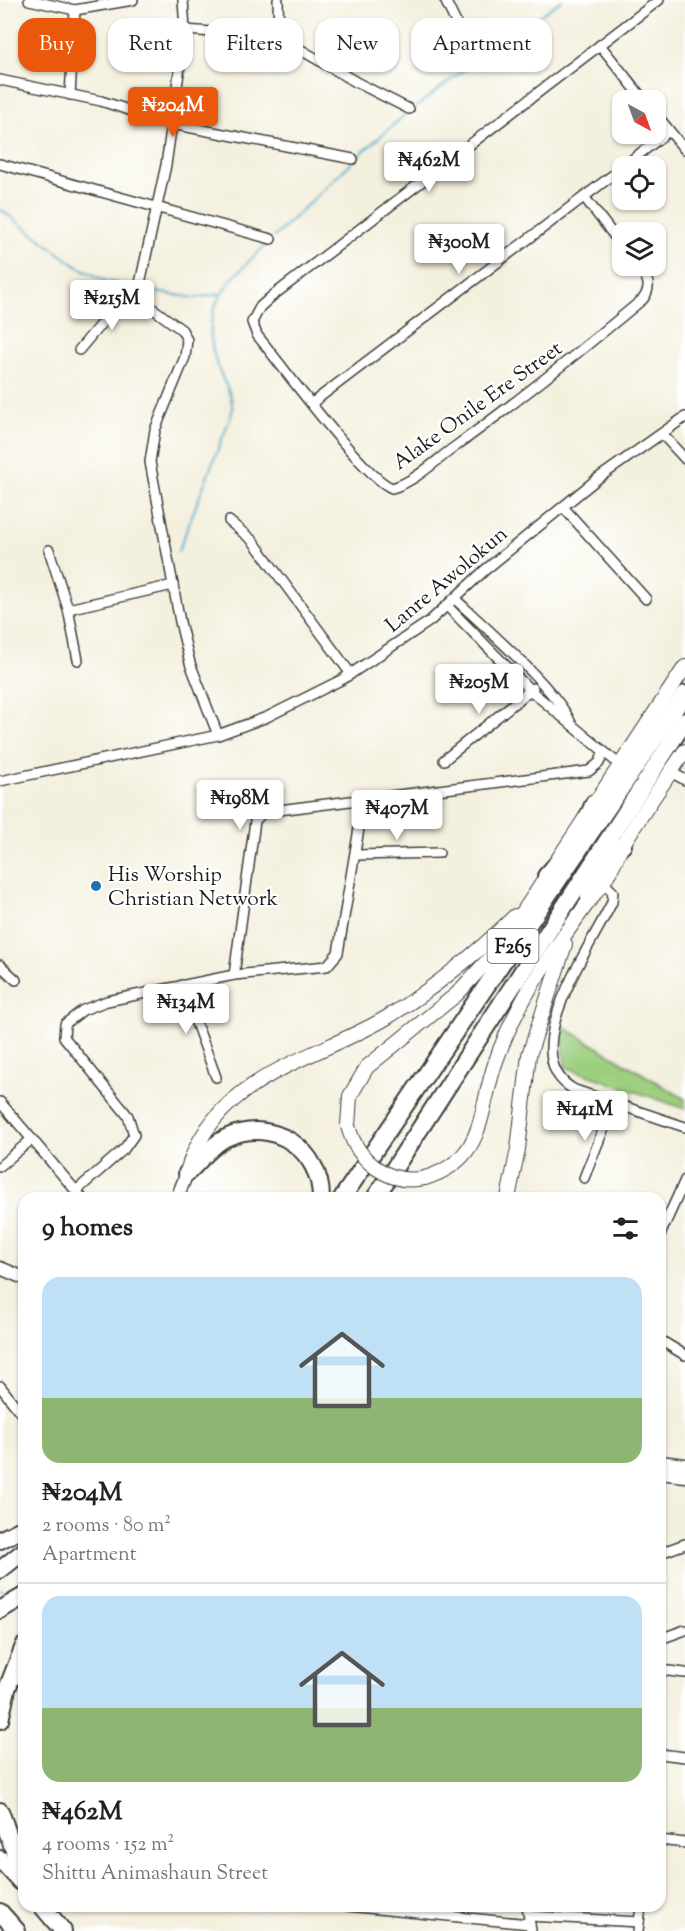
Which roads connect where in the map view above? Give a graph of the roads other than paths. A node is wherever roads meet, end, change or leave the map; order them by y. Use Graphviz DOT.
graph roads {
  1 [pos="28,0"];
  2 [pos="133,0"];
  3 [pos="183,0"];
  4 [pos="278,0"];
  5 [pos="445,0"];
  6 [pos="659,0"];
  7 [pos="80,7"];
  8 [pos="184,18"];
  9 [pos="278,18"];
  10 [pos="454,18"];
  11 [pos="600,45"];
  12 [pos="303,51"];
  13 [pos="179,72"];
  14 [pos="0,80"];
  15 [pos="636,90"];
  16 [pos="70,95"];
  17 [pos="409,109"];
  18 [pos="172,124"];
  19 [pos="666,127"];
  20 [pos="669,131"];
  21 [pos="685,150"];
  22 [pos="637,156"];
  23 [pos="353,159"];
  24 [pos="0,164"];
  25 [pos="612,176"];
  26 [pos="585,198"];
  27 [pos="158,208"];
  28 [pos="612,233"];
  29 [pos="271,239"];
  30 [pos="645,276"];
  31 [pos="138,289"];
  32 [pos="79,350"];
  33 [pos="312,403"];
  34 [pos="685,417"];
  35 [pos="662,434"];
  36 [pos="685,459"];
  37 [pos="563,507"];
  38 [pos="230,521"];
  39 [pos="49,550"];
  40 [pos="173,585"];
  41 [pos="456,599"];
  42 [pos="646,599"];
  43 [pos="447,606"];
  44 [pos="68,609"];
  45 [pos="78,660"];
  46 [pos="685,667"];
  47 [pos="351,674"];
  48 [pos="540,683"];
  49 [pos="530,690"];
  50 [pos="685,694"];
  51 [pos="685,721"];
  52 [pos="571,723"];
  53 [pos="218,735"];
  54 [pos="685,750"];
  55 [pos="604,752"];
  56 [pos="444,760"];
  57 [pos="620,765"];
  58 [pos="671,772"];
  59 [pos="685,780"];
  60 [pos="0,781"];
  61 [pos="364,800"];
  62 [pos="600,807"];
  63 [pos="615,842"];
  64 [pos="439,853"];
  65 [pos="357,855"];
  66 [pos="599,875"];
  67 [pos="553,877"];
  68 [pos="581,894"];
  69 [pos="527,904"];
  70 [pos="573,922"];
  71 [pos="0,965"];
  72 [pos="234,975"];
  73 [pos="16,980"];
  74 [pos="182,985"];
  75 [pos="216,1077"];
  76 [pos="0,1102"];
  77 [pos="614,1103"];
  78 [pos="685,1127"];
  79 [pos="32,1139"];
  80 [pos="0,1166"];
  81 [pos="187,1173"];
  82 [pos="584,1178"];
  83 [pos="685,1180"];
  84 [pos="76,1192"];
  85 [pos="82,1192"];
  86 [pos="179,1192"];
  87 [pos="320,1192"];
  88 [pos="346,1192"];
  89 [pos="379,1192"];
  90 [pos="509,1192"];
  91 [pos="666,1222"];
  92 [pos="0,1268"];
  93 [pos="18,1276"];
  94 [pos="666,1344"];
  95 [pos="685,1355"];
  96 [pos="0,1386"];
  97 [pos="18,1409"];
  98 [pos="666,1463"];
  99 [pos="685,1465"];
  100 [pos="666,1474"];
  101 [pos="685,1476"];
  102 [pos="18,1531"];
  103 [pos="2,1539"];
  104 [pos="685,1544"];
  105 [pos="666,1551"];
  106 [pos="18,1556"];
  107 [pos="0,1570"];
  108 [pos="18,1600"];
  109 [pos="0,1610"];
  110 [pos="685,1630"];
  111 [pos="666,1637"];
  112 [pos="18,1660"];
  113 [pos="666,1671"];
  114 [pos="685,1673"];
  115 [pos="0,1719"];
  116 [pos="666,1755"];
  117 [pos="685,1757"];
  118 [pos="0,1811"];
  119 [pos="666,1841"];
  120 [pos="685,1843"];
  121 [pos="0,1859"];
  122 [pos="18,1862"];
  123 [pos="18,1878"];
  124 [pos="0,1912"];
  125 [pos="47,1912"];
  126 [pos="431,1912"];
  127 [pos="640,1912"];
  128 [pos="529,1919"];
  129 [pos="638,1927"];
  130 [pos="17,1931"];
  131 [pos="63,1931"];
  1 -- 7 [label="street"];
  2 -- 7 [label="street"];
  3 -- 8 [label="street"];
  4 -- 9 [label="street"];
  5 -- 10 [label="street"];
  6 -- 11 [label="street"];
  7 -- 16 [label="street"];
  11 -- 15 [label="street"];
  11 -- 33 [label="street"];
  12 -- 17 [label="street"];
  13 -- 18 [label="street"];
  14 -- 16 [label="street"];
  16 -- 18 [label="street"];
  18 -- 23 [label="street"];
  18 -- 27 [label="street"];
  19 -- 20 [label="street"];
  20 -- 21 [label="street"];
  20 -- 22 [label="street"];
  24 -- 27 [label="street"];
  25 -- 26 [label="street"];
  26 -- 28 [label="street"];
  26 -- 33 [label="street"];
  27 -- 29 [label="street"];
  27 -- 31 [label="street"];
  30 -- 33 [label="street, Alake Onile Ere Street"];
  31 -- 32 [label="street"];
  31 -- 40 [label="street"];
  34 -- 35 [label="street, Lanre Awolokun"];
  35 -- 36 [label="street"];
  35 -- 37 [label="street, Lanre Awolokun"];
  37 -- 41 [label="street, Lanre Awolokun"];
  37 -- 42 [label="street"];
  38 -- 47 [label="street"];
  39 -- 44 [label="street"];
  40 -- 44 [label="street"];
  40 -- 53 [label="street"];
  41 -- 43 [label="street, Lanre Awolokun"];
  41 -- 48 [label="street"];
  43 -- 47 [label="street, Lanre Awolokun"];
  43 -- 49 [label="street"];
  44 -- 45 [label="street"];
  46 -- 57 [label="main road"];
  47 -- 53 [label="street, Lanre Awolokun"];
  48 -- 49 [label="street"];
  48 -- 52 [label="street"];
  49 -- 52 [label="street"];
  49 -- 56 [label="street"];
  50 -- 62 [label="highway, F265"];
  51 -- 63 [label="highway, F265"];
  52 -- 55 [label="street"];
  53 -- 60 [label="street, Lanre Awolokun"];
  54 -- 58 [label="main road"];
  55 -- 57 [label="street"];
  55 -- 61 [label="street"];
  57 -- 62 [label="main road"];
  58 -- 59 [label="street"];
  58 -- 63 [label="main road"];
  61 -- 65 [label="street"];
  61 -- 72 [label="street"];
  62 -- 67 [label="highway, F265"];
  62 -- 67 [label="highway"];
  63 -- 66 [label="highway"];
  63 -- 68 [label="highway, F265"];
  64 -- 65 [label="street"];
  65 -- 72 [label="street"];
  66 -- 68 [label="highway"];
  66 -- 77 [label="street"];
  67 -- 69 [label="main road"];
  67 -- 88 [label="highway, F265"];
  68 -- 70 [label="main road"];
  68 -- 89 [label="highway, F265"];
  69 -- 70 [label="main road, bridge"];
  69 -- 81 [label="main road"];
  70 -- 90 [label="main road"];
  71 -- 73 [label="street"];
  72 -- 74 [label="street"];
  74 -- 75 [label="street"];
  74 -- 85 [label="street"];
  76 -- 79 [label="street"];
  77 -- 78 [label="street"];
  77 -- 82 [label="street"];
  79 -- 80 [label="street"];
  79 -- 84 [label="street"];
  81 -- 86 [label="main road"];
  81 -- 87 [label="highway"];
  83 -- 91 [label="street"];
  92 -- 93 [label="main road"];
  94 -- 95 [label="street"];
  96 -- 97 [label="street"];
  98 -- 99 [label="main road"];
  100 -- 101 [label="main road"];
  102 -- 103 [label="highway"];
  104 -- 105 [label="street"];
  106 -- 107 [label="highway"];
  108 -- 109 [label="highway"];
  110 -- 111 [label="street"];
  112 -- 115 [label="highway"];
  113 -- 114 [label="street"];
  116 -- 117 [label="street"];
  118 -- 122 [label="highway"];
  119 -- 120 [label="street"];
  121 -- 123 [label="highway"];
  124 -- 130 [label="highway"];
  125 -- 131 [label="highway"];
  126 -- 128 [label="street"];
  127 -- 129 [label="street"];
  128 -- 129 [label="street"];
}
